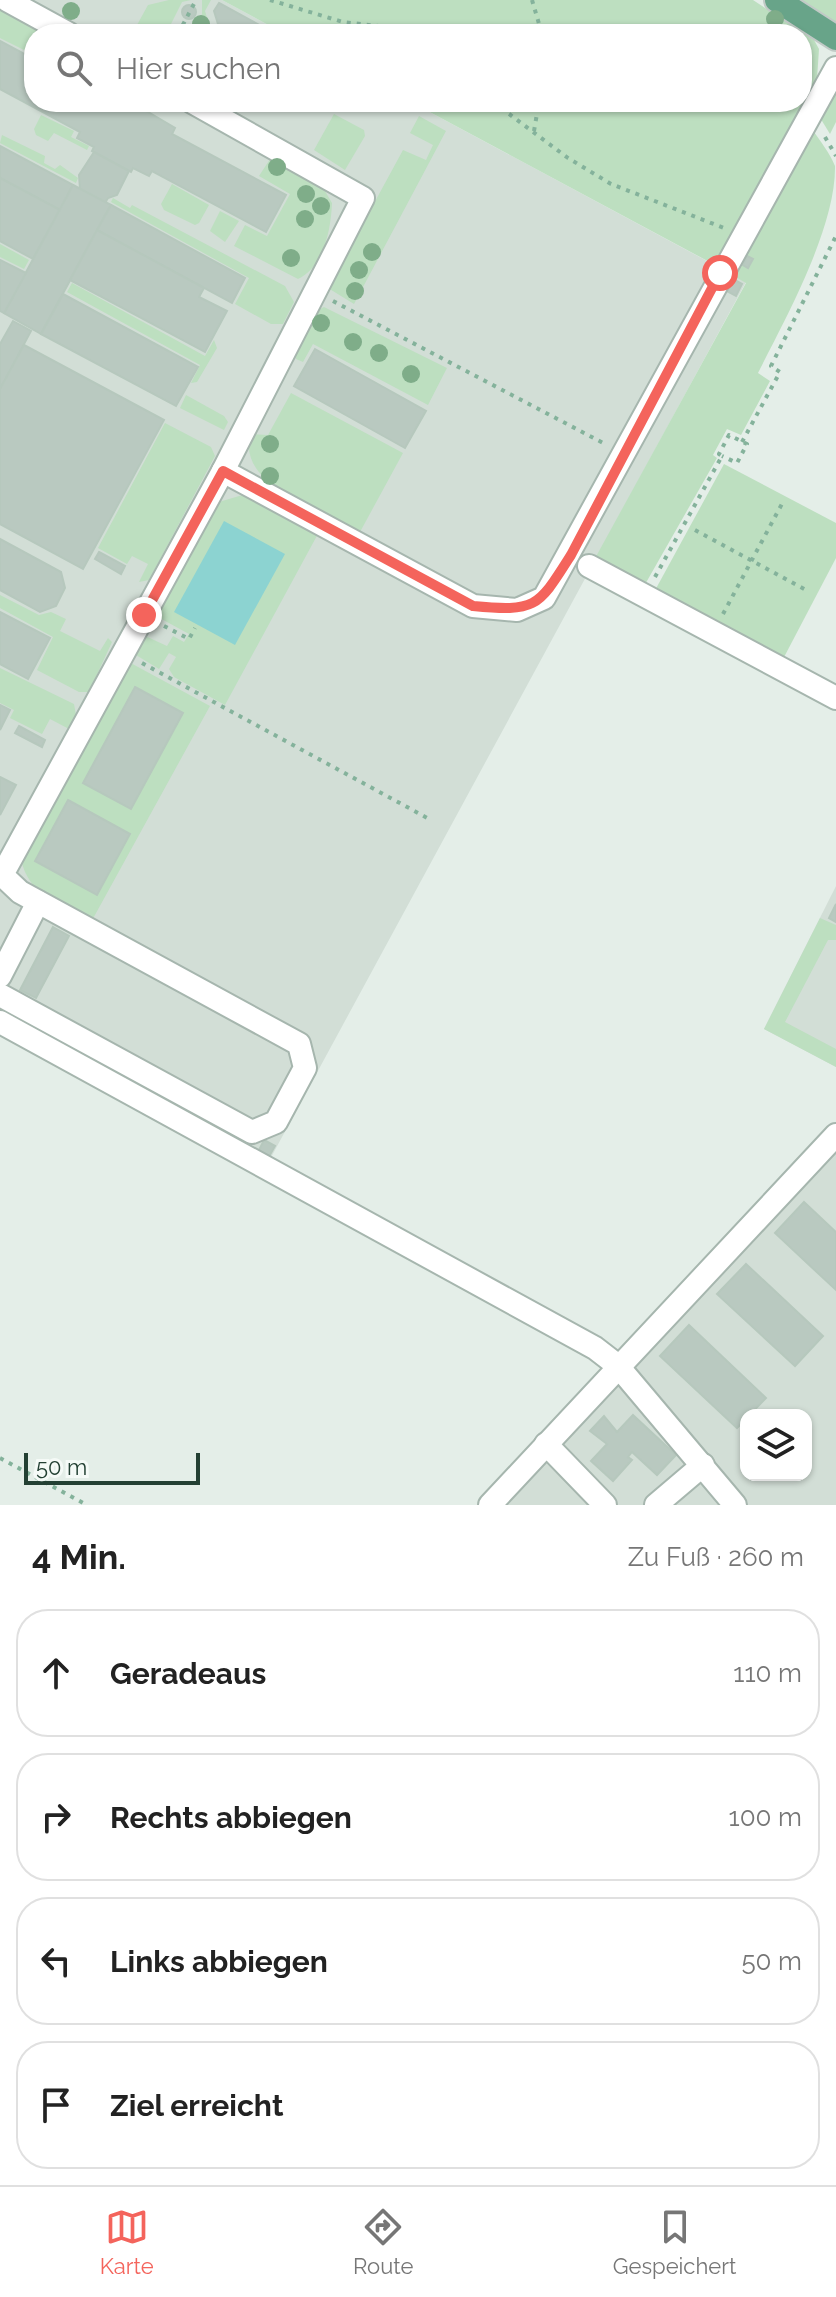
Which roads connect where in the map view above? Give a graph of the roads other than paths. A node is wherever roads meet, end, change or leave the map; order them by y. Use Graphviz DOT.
graph roads {
  1 [pos="7,0"];
  2 [pos="777,0"];
  3 [pos="51,24"];
  4 [pos="836,38"];
  5 [pos="836,68"];
  6 [pos="812,111"];
  7 [pos="210,112"];
  8 [pos="811,112"];
  9 [pos="223,471"];
  10 [pos="589,566"];
  11 [pos="836,698"];
  12 [pos="1,876"];
  13 [pos="38,902"];
  14 [pos="0,976"];
  15 [pos="0,995"];
  16 [pos="0,1022"];
  17 [pos="836,1135"];
  18 [pos="617,1365"];
  19 [pos="546,1444"];
  20 [pos="703,1465"];
  21 [pos="490,1505"];
  22 [pos="605,1505"];
  23 [pos="656,1505"];
  24 [pos="735,1505"];
  1 -- 3 [label="lane"];
  2 -- 4 [label="main road"];
  5 -- 6 [label="lane"];
  7 -- 9 [label="lane"];
  8 -- 9 [label="lane"];
  9 -- 12 [label="lane"];
  10 -- 11 [label="lane"];
  12 -- 13 [label="lane"];
  13 -- 14 [label="lane"];
  13 -- 15 [label="lane"];
  16 -- 18 [label="lane"];
  17 -- 18 [label="lane"];
  18 -- 19 [label="lane"];
  18 -- 20 [label="lane"];
  19 -- 21 [label="lane"];
  19 -- 22 [label="lane"];
  20 -- 23 [label="lane"];
  20 -- 24 [label="lane"];
}
